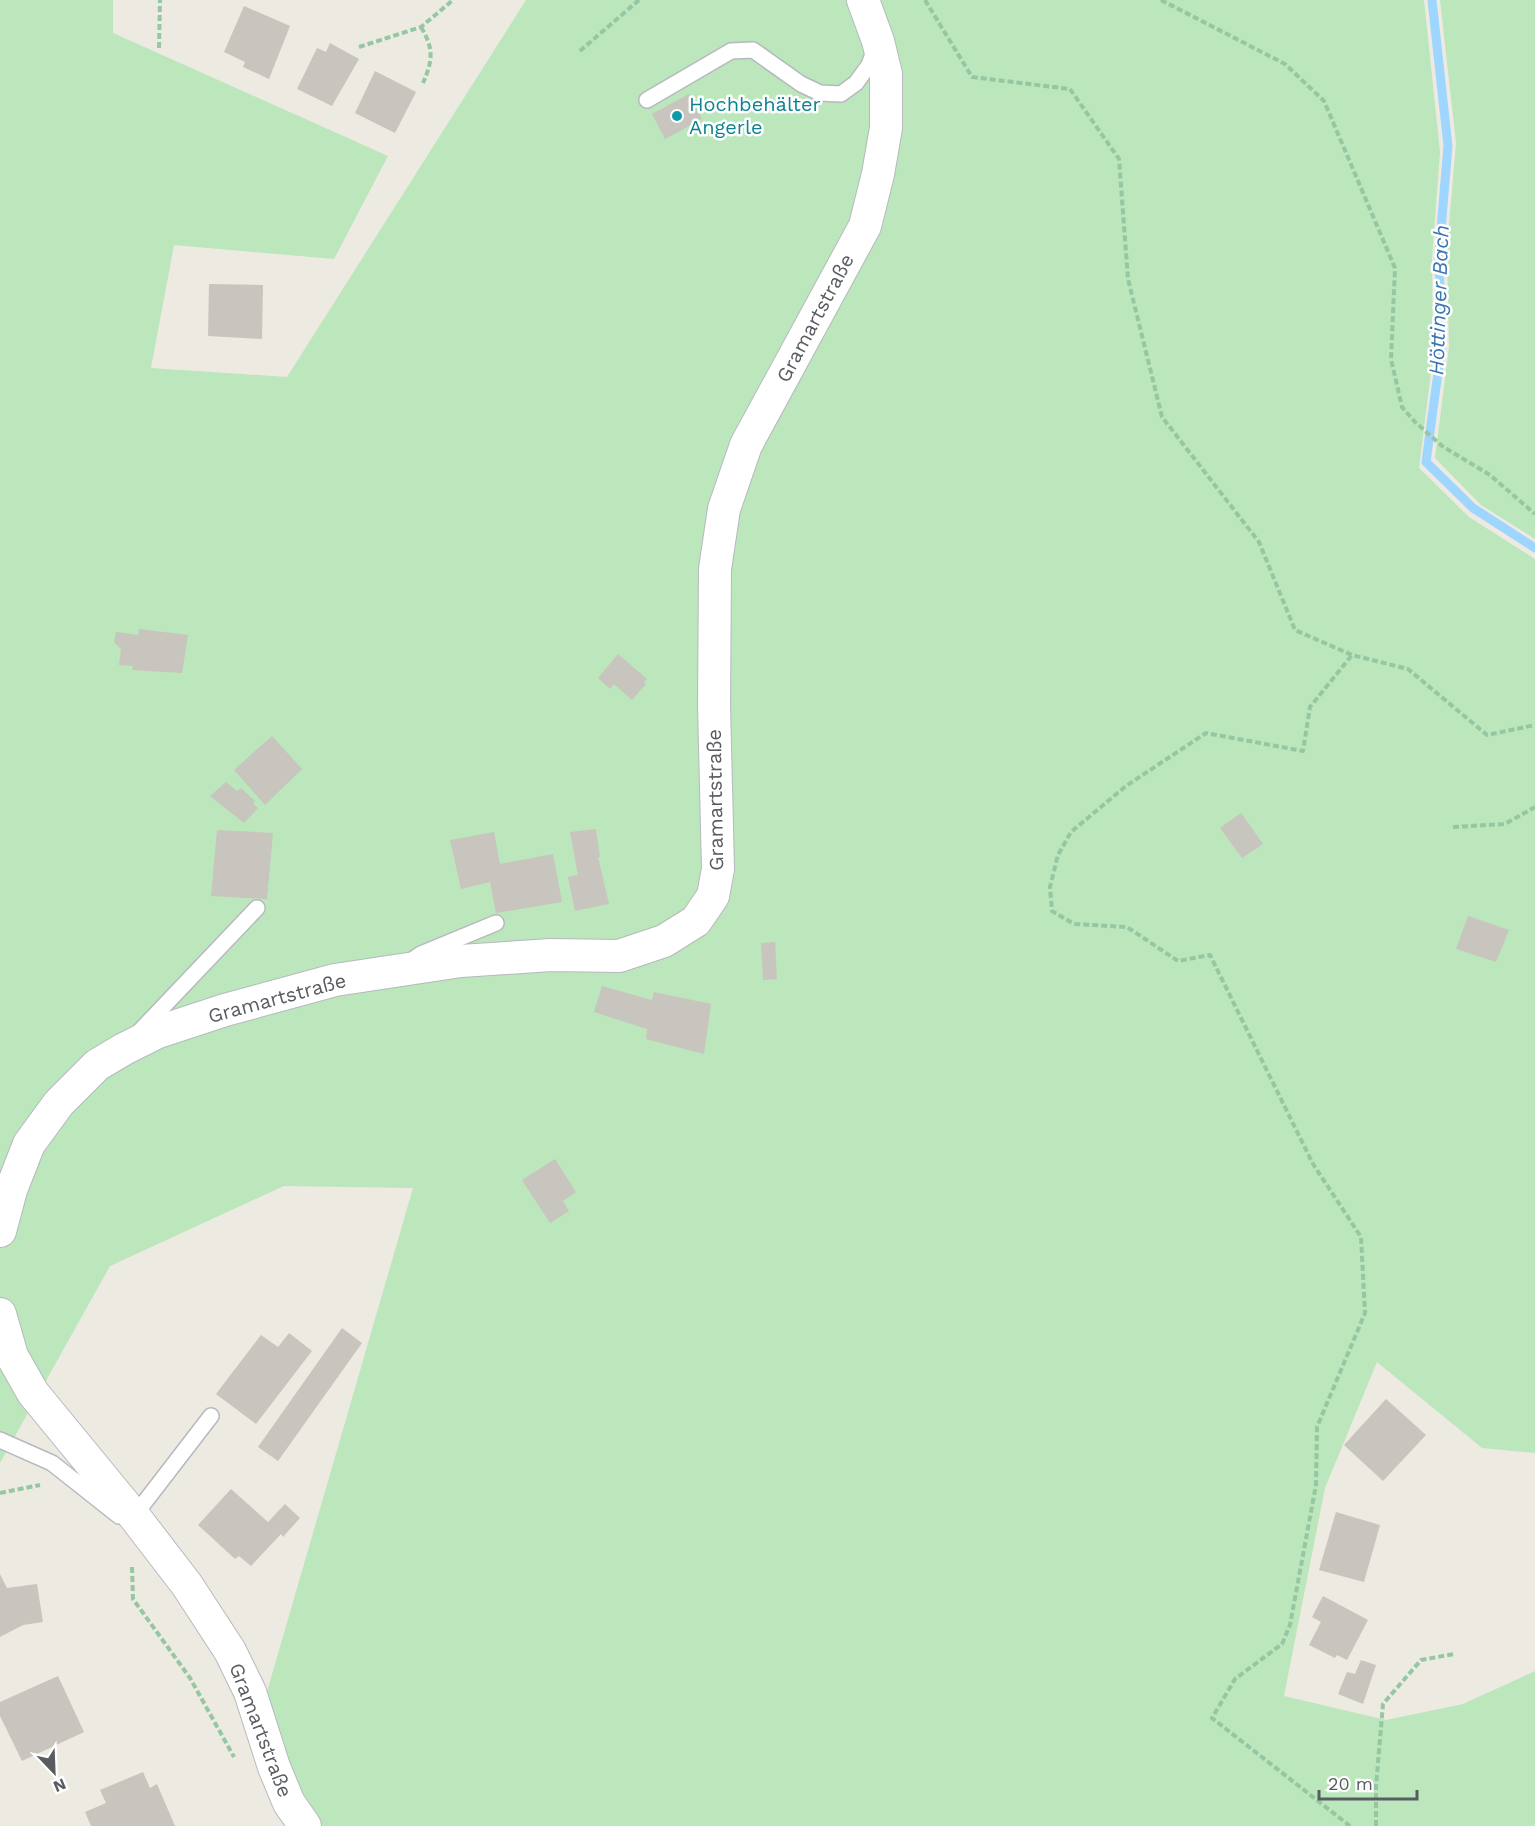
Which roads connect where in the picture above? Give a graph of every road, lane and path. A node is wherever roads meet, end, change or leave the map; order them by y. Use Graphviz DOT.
graph roads {
  1 [pos="160,0"];
  2 [pos="453,0"];
  3 [pos="639,0"];
  4 [pos="863,0"];
  5 [pos="926,0"];
  6 [pos="1161,0"];
  7 [pos="421,27"];
  8 [pos="878,41"];
  9 [pos="359,47"];
  10 [pos="159,48"];
  11 [pos="580,51"];
  12 [pos="423,83"];
  13 [pos="647,100"];
  14 [pos="1535,514"];
  15 [pos="1352,655"];
  16 [pos="1535,725"];
  17 [pos="1535,807"];
  18 [pos="1454,827"];
  19 [pos="257,908"];
  20 [pos="496,923"];
  21 [pos="398,971"];
  22 [pos="124,1049"];
  23 [pos="0,1231"];
  24 [pos="0,1314"];
  25 [pos="211,1416"];
  26 [pos="0,1440"];
  27 [pos="134,1516"];
  28 [pos="156,1546"];
  29 [pos="133,1599"];
  30 [pos="1454,1654"];
  31 [pos="237,1762"];
  32 [pos="305,1826"];
  33 [pos="1350,1826"];
  34 [pos="1376,1826"];
  1 -- 10 [label="path"];
  2 -- 7 [label="path"];
  3 -- 11 [label="path"];
  4 -- 8 [label="street, Gramartstraße"];
  5 -- 15 [label="path"];
  6 -- 14 [label="path"];
  7 -- 9 [label="path"];
  7 -- 12 [label="path"];
  8 -- 13 [label="lane"];
  8 -- 21 [label="street, Gramartstraße"];
  15 -- 16 [label="path"];
  15 -- 33 [label="path"];
  17 -- 18 [label="path"];
  19 -- 22 [label="lane"];
  20 -- 21 [label="lane"];
  21 -- 22 [label="street, Gramartstraße"];
  22 -- 23 [label="street, Gramartstraße"];
  24 -- 27 [label="street, Gramartstraße"];
  25 -- 27 [label="lane"];
  26 -- 28 [label="lane, Gramartstraße"];
  27 -- 28 [label="street, Gramartstraße"];
  28 -- 32 [label="street, Gramartstraße"];
  29 -- 31 [label="path"];
  30 -- 34 [label="path"];
}
